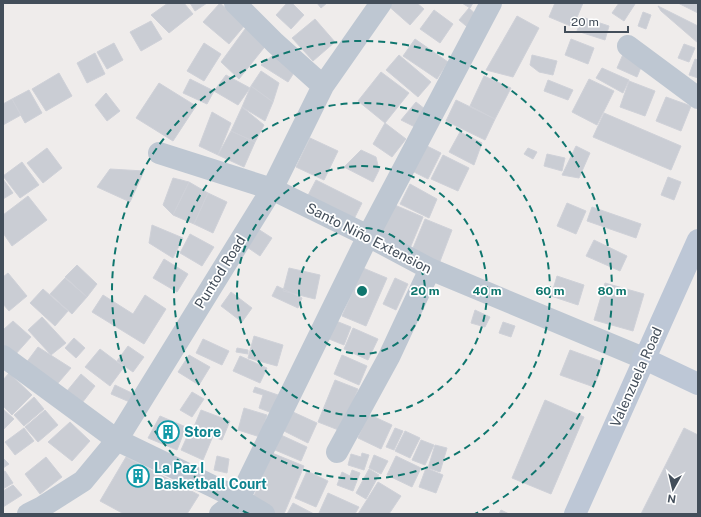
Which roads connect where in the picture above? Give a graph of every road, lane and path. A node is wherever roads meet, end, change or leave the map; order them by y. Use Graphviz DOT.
graph roads {
  1 [pos="235,3"];
  2 [pos="381,3"];
  3 [pos="491,3"];
  4 [pos="628,46"];
  5 [pos="323,86"];
  6 [pos="698,98"];
  7 [pos="159,153"];
  8 [pos="272,189"];
  9 [pos="368,236"];
  10 [pos="698,240"];
  11 [pos="430,269"];
  12 [pos="3,356"];
  13 [pos="643,358"];
  14 [pos="698,384"];
  15 [pos="117,440"];
  16 [pos="337,452"];
  17 [pos="239,499"];
  18 [pos="28,514"];
  19 [pos="220,514"];
  20 [pos="264,514"];
  21 [pos="575,514"];
  1 -- 5 [label="street"];
  2 -- 5 [label="street, Puntod Road"];
  3 -- 9 [label="street"];
  4 -- 6 [label="street"];
  5 -- 8 [label="street, Puntod Road"];
  7 -- 8 [label="street, Santo Niño Extension"];
  8 -- 9 [label="street, Santo Niño Extension"];
  8 -- 15 [label="street, Puntod Road"];
  9 -- 11 [label="street, Santo Niño Extension"];
  9 -- 17 [label="street"];
  10 -- 13 [label="street, Valenzuela Road"];
  11 -- 13 [label="street, Santo Niño Extension"];
  11 -- 16 [label="street"];
  12 -- 15 [label="street"];
  13 -- 14 [label="street"];
  13 -- 21 [label="street, Valenzuela Road"];
  15 -- 17 [label="street"];
  15 -- 18 [label="street, Puntod Road"];
  17 -- 19 [label="street"];
  17 -- 20 [label="street"];
}
